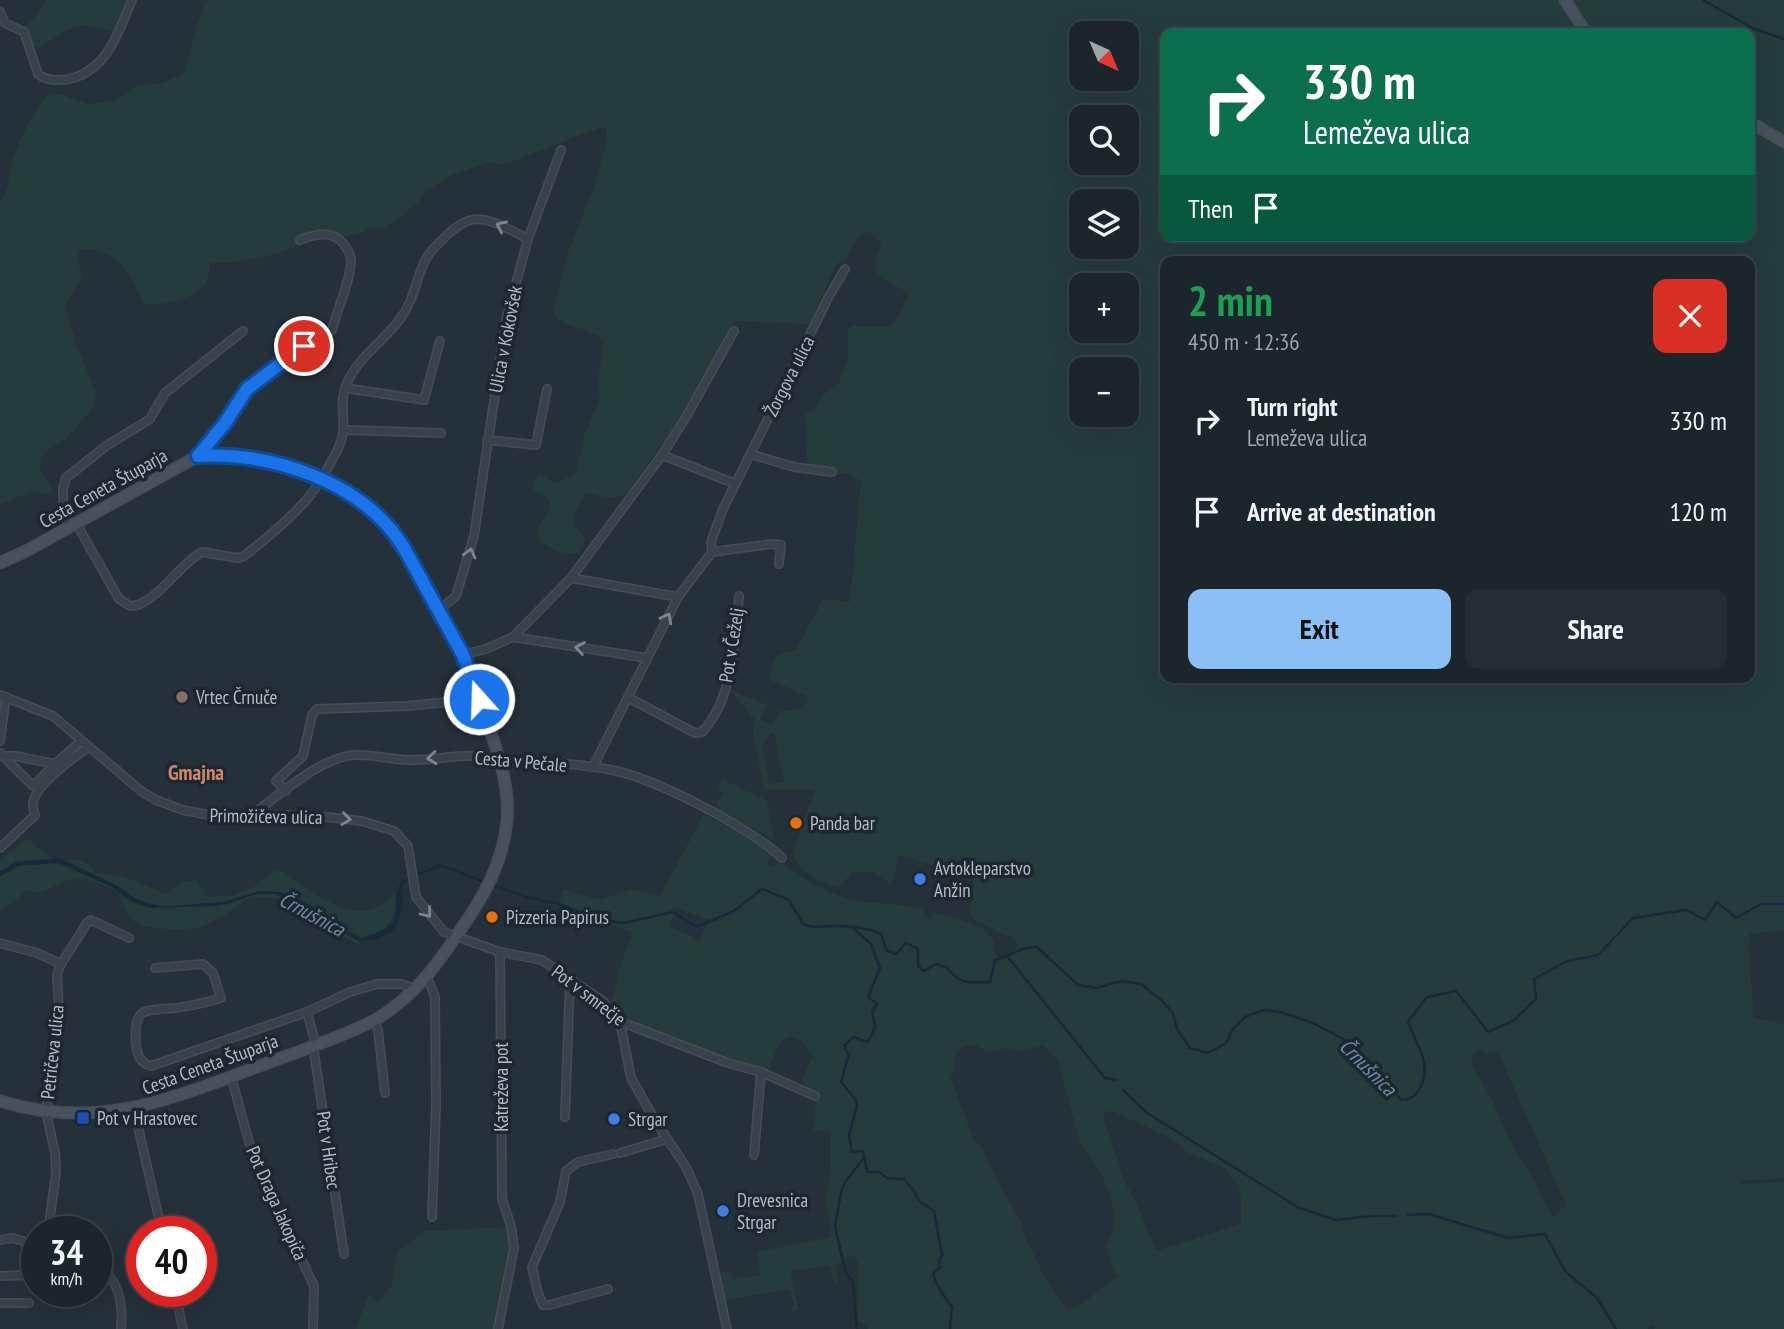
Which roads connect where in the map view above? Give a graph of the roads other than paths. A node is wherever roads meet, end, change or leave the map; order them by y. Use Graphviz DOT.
graph roads {
  1 [pos="132,0"];
  2 [pos="1565,0"];
  3 [pos="0,12"];
  4 [pos="1583,28"];
  5 [pos="1755,125"];
  6 [pos="1784,142"];
  7 [pos="561,150"];
  8 [pos="528,239"];
  9 [pos="300,240"];
  10 [pos="845,270"];
  11 [pos="243,331"];
  12 [pos="734,331"];
  13 [pos="440,341"];
  14 [pos="345,388"];
  15 [pos="547,389"];
  16 [pos="345,429"];
  17 [pos="441,433"];
  18 [pos="486,440"];
  19 [pos="750,454"];
  20 [pos="662,455"];
  21 [pos="198,456"];
  22 [pos="832,472"];
  23 [pos="321,478"];
  24 [pos="736,484"];
  25 [pos="72,525"];
  26 [pos="712,552"];
  27 [pos="0,563"];
  28 [pos="779,564"];
  29 [pos="572,578"];
  30 [pos="739,596"];
  31 [pos="678,597"];
  32 [pos="439,611"];
  33 [pos="513,637"];
  34 [pos="463,655"];
  35 [pos="647,658"];
  36 [pos="2,698"];
  37 [pos="629,698"];
  38 [pos="479,699"];
  39 [pos="0,741"];
  40 [pos="82,741"];
  41 [pos="89,747"];
  42 [pos="2,755"];
  43 [pos="500,760"];
  44 [pos="55,764"];
  45 [pos="593,767"];
  46 [pos="36,788"];
  47 [pos="286,791"];
  48 [pos="253,814"];
  49 [pos="0,848"];
  50 [pos="782,858"];
  51 [pos="129,938"];
  52 [pos="455,938"];
  53 [pos="0,943"];
  54 [pos="500,952"];
  55 [pos="61,964"];
  56 [pos="155,968"];
  57 [pos="428,977"];
  58 [pos="570,980"];
  59 [pos="417,989"];
  60 [pos="307,1012"];
  61 [pos="375,1020"];
  62 [pos="620,1021"];
  63 [pos="314,1045"];
  64 [pos="761,1072"];
  65 [pos="231,1076"];
  66 [pos="386,1093"];
  67 [pos="815,1096"];
  68 [pos="0,1101"];
  69 [pos="134,1109"];
  70 [pos="46,1111"];
  71 [pos="565,1117"];
  72 [pos="667,1139"];
  73 [pos="754,1155"];
  74 [pos="50,1216"];
  75 [pos="158,1216"];
  76 [pos="432,1217"];
  77 [pos="0,1240"];
  78 [pos="21,1241"];
  79 [pos="344,1254"];
  80 [pos="21,1275"];
  81 [pos="0,1276"];
  82 [pos="112,1280"];
  83 [pos="608,1289"];
  84 [pos="0,1303"];
  85 [pos="21,1303"];
  86 [pos="178,1307"];
  87 [pos="121,1329"];
  88 [pos="183,1329"];
  89 [pos="313,1329"];
  90 [pos="498,1329"];
  91 [pos="727,1329"];
  1 -- 3 [label="street"];
  2 -- 4 [label="street"];
  5 -- 6 [label="street"];
  7 -- 8 [label="street, Ulica v Kokovšek"];
  8 -- 14 [label="street, one-way"];
  8 -- 18 [label="street, Ulica v Kokovšek"];
  9 -- 21 [label="street"];
  10 -- 19 [label="street, Žorgova ulica"];
  11 -- 25 [label="street"];
  12 -- 20 [label="street"];
  13 -- 14 [label="street"];
  14 -- 16 [label="street"];
  15 -- 18 [label="street"];
  16 -- 17 [label="street"];
  16 -- 23 [label="street"];
  32 -- 18 [label="street, Ulica v Kokovšek, one-way"];
  19 -- 22 [label="street"];
  19 -- 24 [label="street, Žorgova ulica"];
  20 -- 24 [label="street"];
  20 -- 29 [label="street"];
  21 -- 23 [label="street, Cesta Ceneta Štuparja"];
  21 -- 25 [label="street, Cesta Ceneta Štuparja"];
  23 -- 25 [label="street"];
  23 -- 32 [label="street, Cesta Ceneta Štuparja"];
  24 -- 26 [label="street, Žorgova ulica"];
  25 -- 27 [label="street, Cesta Ceneta Štuparja"];
  26 -- 28 [label="street"];
  26 -- 31 [label="street, Žorgova ulica"];
  29 -- 31 [label="street"];
  29 -- 33 [label="street"];
  30 -- 37 [label="street, Pot v Čeželj"];
  35 -- 31 [label="street, Žorgova ulica, one-way"];
  32 -- 34 [label="street, Cesta Ceneta Štuparja"];
  33 -- 34 [label="street"];
  35 -- 33 [label="street, one-way"];
  34 -- 38 [label="street, Cesta Ceneta Štuparja"];
  35 -- 37 [label="street, Žorgova ulica"];
  36 -- 39 [label="street"];
  36 -- 40 [label="street, Primožičeva ulica"];
  37 -- 45 [label="street, Žorgova ulica"];
  38 -- 43 [label="street, Cesta Ceneta Štuparja"];
  38 -- 47 [label="street"];
  40 -- 41 [label="street, Primožičeva ulica"];
  40 -- 44 [label="street"];
  41 -- 46 [label="street"];
  41 -- 48 [label="street, Primožičeva ulica"];
  42 -- 44 [label="street"];
  42 -- 46 [label="street"];
  43 -- 45 [label="street, Cesta v Pečale"];
  43 -- 47 [label="street, Cesta v Pečale, one-way"];
  43 -- 52 [label="street, Cesta Ceneta Štuparja"];
  44 -- 46 [label="street"];
  45 -- 50 [label="street, Cesta v Pečale"];
  46 -- 49 [label="street"];
  47 -- 48 [label="street, Cesta v Pečale"];
  48 -- 52 [label="street, Primožičeva ulica, one-way"];
  51 -- 55 [label="street, Petričeva ulica"];
  52 -- 54 [label="street, Pot v smrečje"];
  52 -- 57 [label="street, Cesta Ceneta Štuparja"];
  53 -- 55 [label="street"];
  54 -- 58 [label="street, Pot v smrečje"];
  54 -- 90 [label="street, Katreževa pot"];
  55 -- 70 [label="street, Petričeva ulica"];
  56 -- 60 [label="street"];
  57 -- 59 [label="street, Cesta Ceneta Štuparja"];
  57 -- 76 [label="street"];
  58 -- 62 [label="street, Pot v smrečje"];
  58 -- 71 [label="street"];
  59 -- 60 [label="street"];
  59 -- 61 [label="street, Cesta Ceneta Štuparja"];
  60 -- 63 [label="street, Pot v Hribec"];
  61 -- 63 [label="street, Cesta Ceneta Štuparja"];
  61 -- 66 [label="street"];
  62 -- 64 [label="street, Pot v smrečje"];
  62 -- 72 [label="street"];
  63 -- 65 [label="street, Cesta Ceneta Štuparja"];
  63 -- 79 [label="street, Pot v Hribec"];
  64 -- 67 [label="street, Pot v smrečje"];
  64 -- 73 [label="street"];
  65 -- 69 [label="street, Cesta Ceneta Štuparja"];
  65 -- 89 [label="street, Pot Draga Jakopiča"];
  68 -- 70 [label="street, Cesta Ceneta Štuparja"];
  69 -- 70 [label="street, Cesta Ceneta Štuparja"];
  69 -- 75 [label="street"];
  70 -- 74 [label="street"];
  72 -- 83 [label="street"];
  72 -- 91 [label="street"];
  77 -- 78 [label="street"];
  80 -- 81 [label="street"];
  82 -- 87 [label="street"];
  84 -- 85 [label="street"];
  86 -- 88 [label="street"];
}
